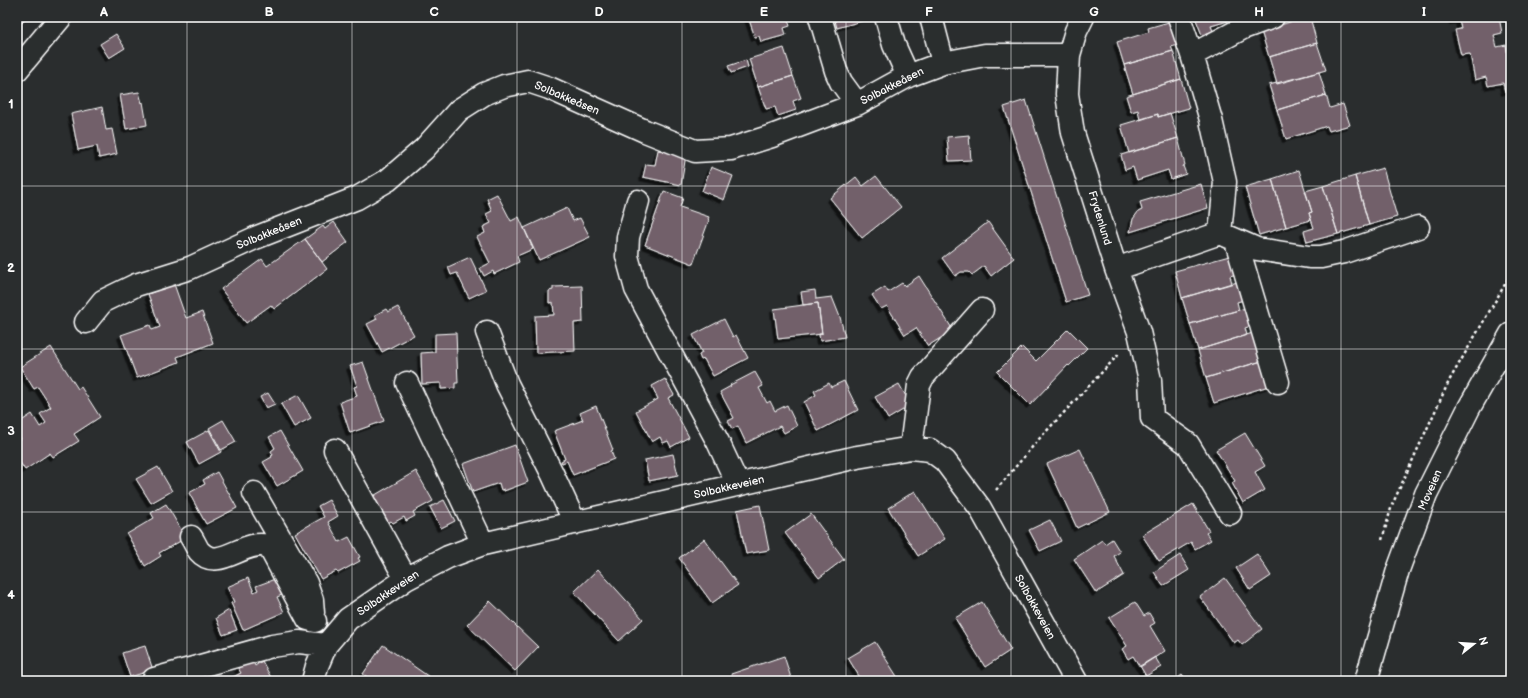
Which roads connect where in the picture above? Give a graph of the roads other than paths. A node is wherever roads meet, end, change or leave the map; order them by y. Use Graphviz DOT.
graph roads {
  1 [pos="61,17"];
  2 [pos="820,17"];
  3 [pos="886,17"];
  4 [pos="931,17"];
  5 [pos="1083,17"];
  6 [pos="1179,17"];
  7 [pos="1273,17"];
  8 [pos="1069,55"];
  9 [pos="1192,55"];
  10 [pos="942,63"];
  11 [pos="17,70"];
  12 [pos="908,76"];
  13 [pos="857,104"];
  14 [pos="638,201"];
  15 [pos="1418,227"];
  16 [pos="1228,237"];
  17 [pos="1116,269"];
  18 [pos="982,310"];
  19 [pos="86,322"];
  20 [pos="487,332"];
  21 [pos="1511,334"];
  22 [pos="1278,382"];
  23 [pos="407,383"];
  24 [pos="911,448"];
  25 [pos="335,450"];
  26 [pos="738,484"];
  27 [pos="254,493"];
  28 [pos="1230,513"];
  29 [pos="575,523"];
  30 [pos="191,537"];
  31 [pos="483,544"];
  32 [pos="406,578"];
  33 [pos="315,621"];
  34 [pos="326,645"];
  35 [pos="1374,656"];
  36 [pos="154,679"];
  37 [pos="313,681"];
  38 [pos="1076,681"];
  39 [pos="1366,681"];
  40 [pos="1377,681"];
  1 -- 11 [label="street"];
  2 -- 13 [label="street"];
  3 -- 12 [label="street"];
  4 -- 10 [label="street"];
  5 -- 8 [label="street, Frydenlund"];
  6 -- 9 [label="street"];
  7 -- 9 [label="street"];
  8 -- 10 [label="street, Solbakkeåsen"];
  8 -- 17 [label="street, Frydenlund"];
  9 -- 16 [label="street"];
  10 -- 12 [label="street, Solbakkeåsen"];
  12 -- 13 [label="street, Solbakkeåsen"];
  13 -- 19 [label="street, Solbakkeåsen"];
  14 -- 26 [label="street"];
  15 -- 16 [label="street"];
  16 -- 17 [label="street"];
  16 -- 22 [label="street"];
  17 -- 28 [label="street, Frydenlund"];
  18 -- 24 [label="street"];
  20 -- 29 [label="street"];
  21 -- 35 [label="street, Moveien"];
  23 -- 31 [label="street"];
  24 -- 26 [label="street, Solbakkeveien"];
  24 -- 38 [label="street, Solbakkeveien"];
  25 -- 32 [label="street"];
  26 -- 29 [label="street, Solbakkeveien"];
  27 -- 33 [label="street"];
  29 -- 31 [label="street, Solbakkeveien"];
  30 -- 33 [label="street"];
  31 -- 32 [label="street, Solbakkeveien"];
  32 -- 34 [label="street, Solbakkeveien"];
  33 -- 34 [label="street"];
  34 -- 36 [label="street"];
  34 -- 37 [label="street, Solbakkeveien"];
  35 -- 39 [label="street, Moveien"];
  35 -- 40 [label="street, Moveien"];
}
